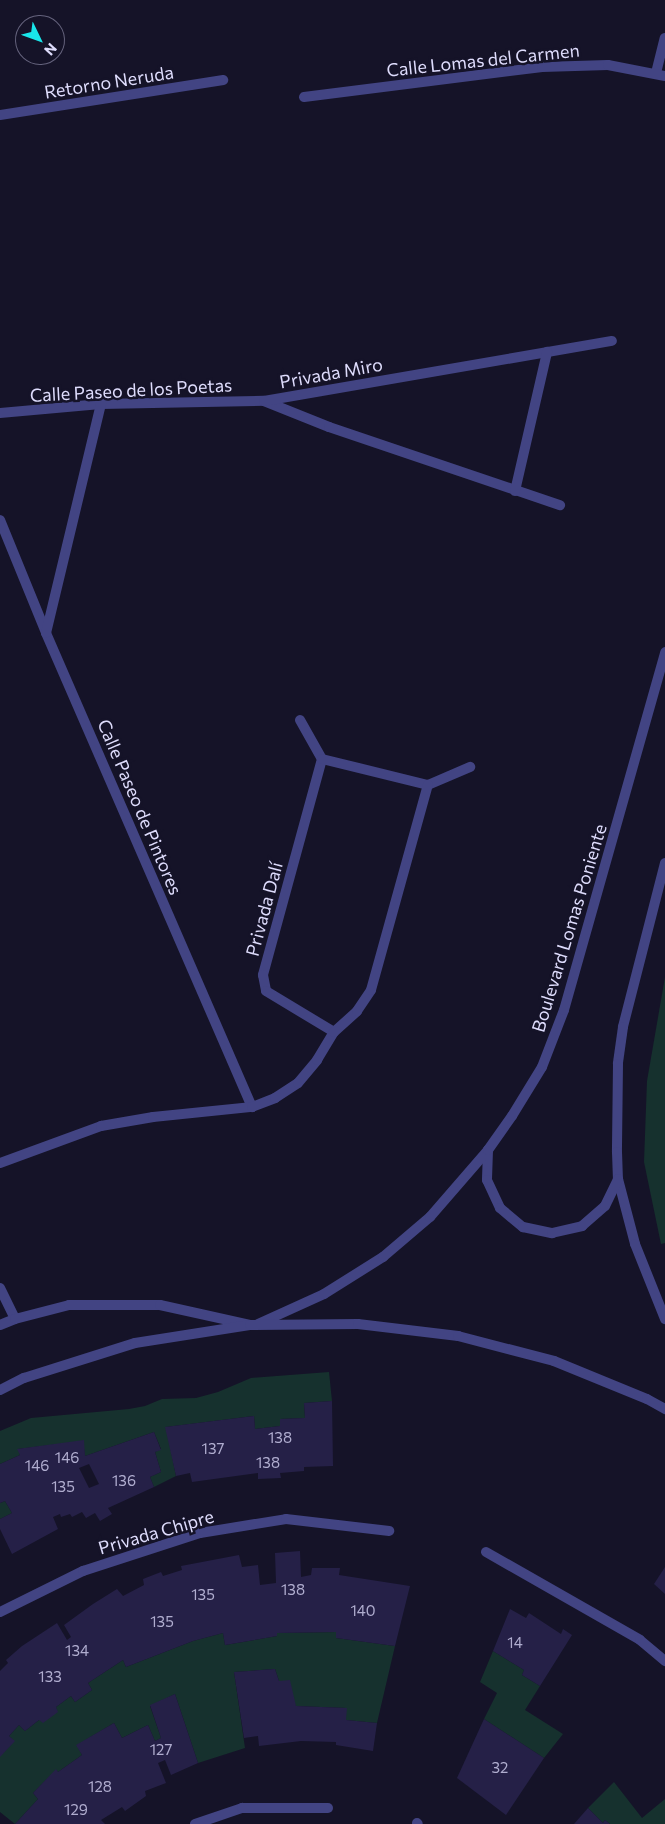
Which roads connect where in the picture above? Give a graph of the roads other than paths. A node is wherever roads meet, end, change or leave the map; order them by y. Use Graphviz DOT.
graph roads {
  1 [pos="665,38"];
  2 [pos="660,74"];
  3 [pos="223,80"];
  4 [pos="304,97"];
  5 [pos="0,115"];
  6 [pos="612,341"];
  7 [pos="547,352"];
  8 [pos="264,401"];
  9 [pos="101,404"];
  10 [pos="0,413"];
  11 [pos="515,491"];
  12 [pos="560,505"];
  13 [pos="0,520"];
  14 [pos="46,632"];
  15 [pos="665,652"];
  16 [pos="300,720"];
  17 [pos="322,759"];
  18 [pos="470,767"];
  19 [pos="428,785"];
  20 [pos="665,863"];
  21 [pos="334,1032"];
  22 [pos="252,1107"];
  23 [pos="488,1150"];
  24 [pos="0,1163"];
  25 [pos="618,1179"];
  26 [pos="0,1288"];
  27 [pos="15,1319"];
  28 [pos="665,1319"];
  29 [pos="254,1324"];
  30 [pos="0,1325"];
  31 [pos="0,1390"];
  32 [pos="665,1409"];
  33 [pos="389,1531"];
  34 [pos="486,1552"];
  35 [pos="0,1612"];
  36 [pos="665,1661"];
  37 [pos="328,1808"];
  38 [pos="195,1824"];
  1 -- 2 [label="street"];
  2 -- 4 [label="street, Calle Lomas del Carmen"];
  3 -- 5 [label="street, Retorno Neruda"];
  6 -- 7 [label="street, Privada Miro"];
  7 -- 8 [label="street, Privada Miro"];
  7 -- 11 [label="street"];
  8 -- 9 [label="street, Calle Paseo de los Poetas"];
  8 -- 11 [label="street, Privada Miro"];
  9 -- 10 [label="street, Calle Paseo de los Poetas"];
  9 -- 14 [label="street"];
  11 -- 12 [label="street, Privada Miro"];
  13 -- 14 [label="street, Calle Paseo de Pintores"];
  14 -- 22 [label="street, Calle Paseo de Pintores"];
  15 -- 23 [label="street, Boulevard Lomas Poniente"];
  16 -- 17 [label="street"];
  17 -- 19 [label="street"];
  17 -- 21 [label="street, Privada Dalí"];
  18 -- 19 [label="street"];
  19 -- 21 [label="street"];
  20 -- 25 [label="street"];
  21 -- 22 [label="street"];
  22 -- 24 [label="street"];
  23 -- 25 [label="street"];
  23 -- 29 [label="street, Boulevard Lomas Poniente"];
  25 -- 28 [label="street"];
  26 -- 27 [label="street"];
  27 -- 29 [label="street"];
  27 -- 30 [label="street"];
  29 -- 31 [label="street"];
  29 -- 32 [label="street"];
  33 -- 35 [label="street, Privada Chipre"];
  34 -- 36 [label="street"];
  37 -- 38 [label="street"];
}
